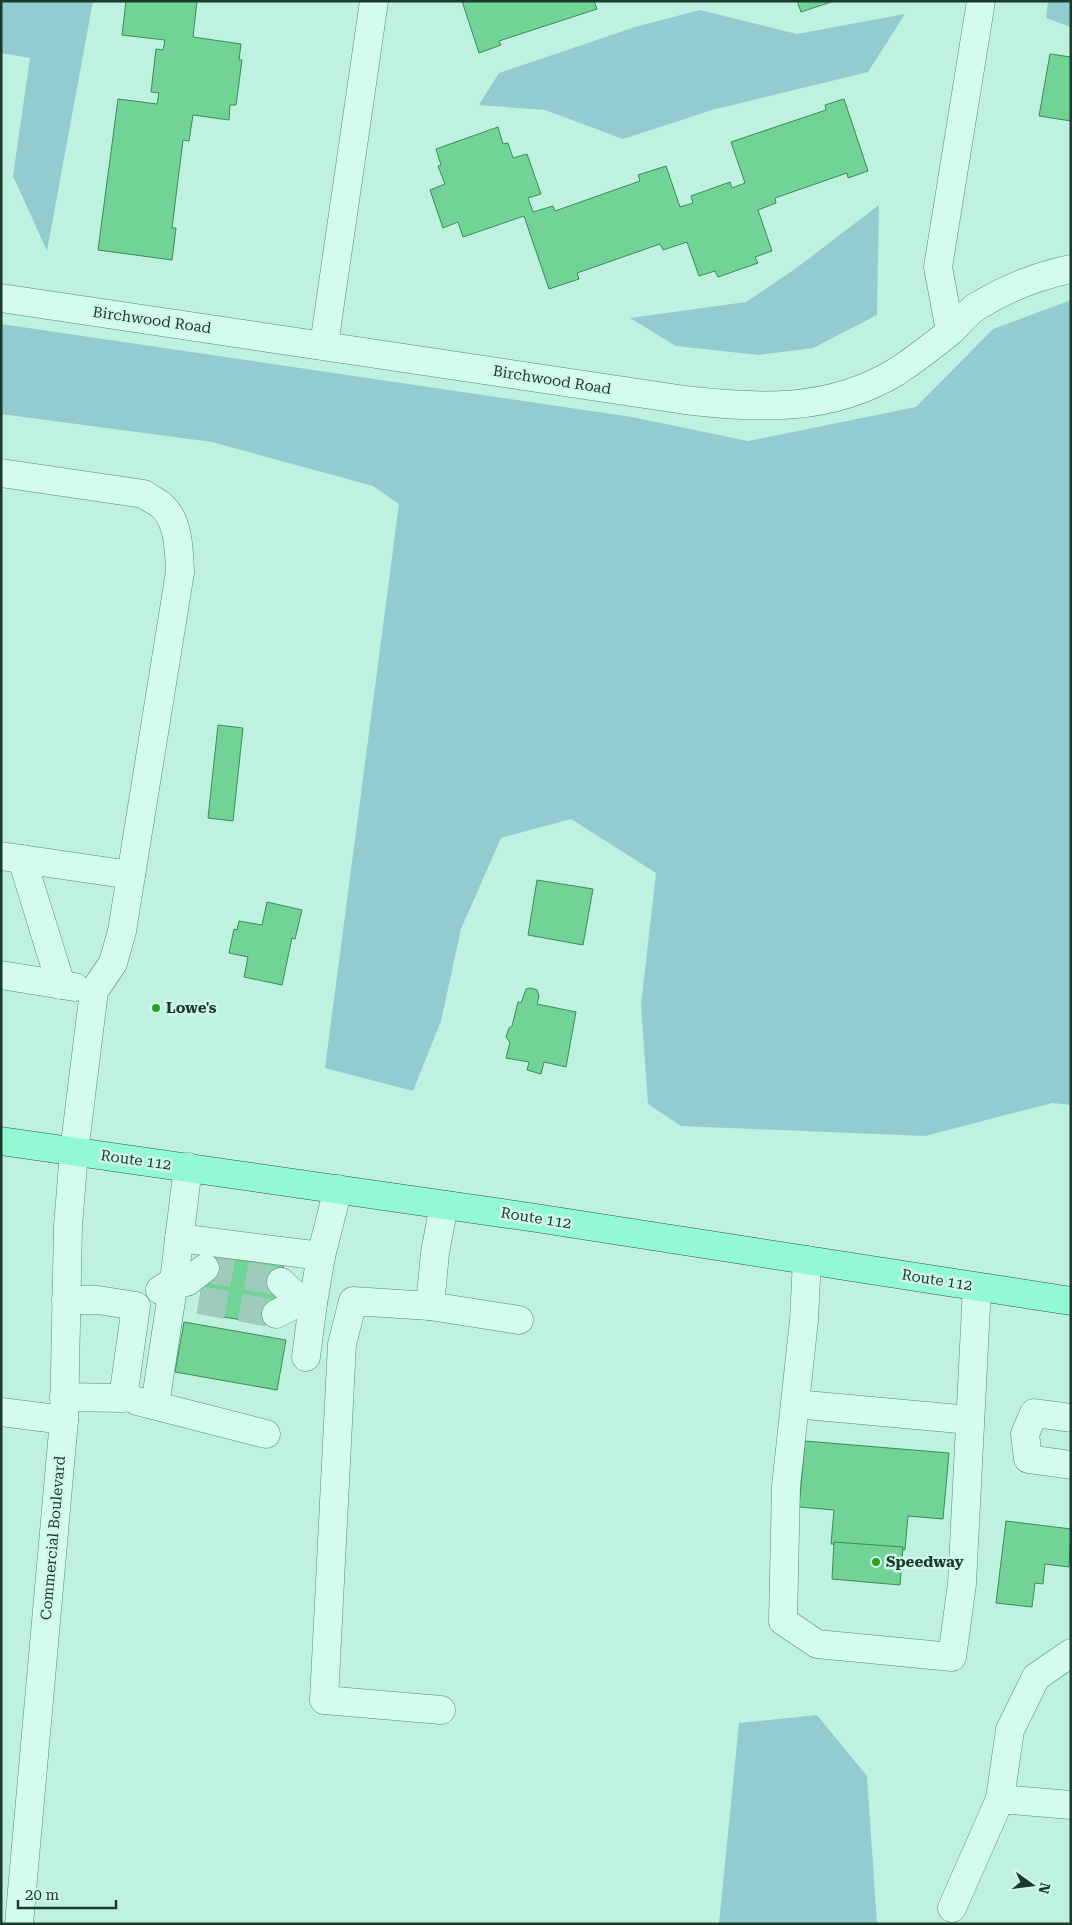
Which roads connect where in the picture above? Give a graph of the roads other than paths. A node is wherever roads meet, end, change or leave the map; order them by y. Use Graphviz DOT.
graph roads {
  1 [pos="374,1"];
  2 [pos="981,1"];
  3 [pos="1071,269"];
  4 [pos="1,298"];
  5 [pos="950,331"];
  6 [pos="324,345"];
  7 [pos="1,474"];
  8 [pos="12,858"];
  9 [pos="131,875"];
  10 [pos="1,975"];
  11 [pos="61,984"];
  12 [pos="94,991"];
  13 [pos="1,1141"];
  14 [pos="74,1152"];
  15 [pos="188,1168"];
  16 [pos="338,1189"];
  17 [pos="444,1205"];
  18 [pos="179,1238"];
  19 [pos="321,1256"];
  20 [pos="807,1260"];
  21 [pos="282,1282"];
  22 [pos="191,1283"];
  23 [pos="977,1287"];
  24 [pos="66,1300"];
  25 [pos="1071,1301"];
  26 [pos="307,1302"];
  27 [pos="136,1306"];
  28 [pos="430,1306"];
  29 [pos="276,1314"];
  30 [pos="519,1320"];
  31 [pos="306,1357"];
  32 [pos="123,1398"];
  33 [pos="795,1404"];
  34 [pos="155,1405"];
  35 [pos="64,1408"];
  36 [pos="1,1412"];
  37 [pos="1071,1418"];
  38 [pos="970,1420"];
  39 [pos="266,1434"];
  40 [pos="1071,1464"];
  41 [pos="1071,1653"];
  42 [pos="441,1710"];
  43 [pos="1000,1799"];
  44 [pos="1071,1805"];
  45 [pos="952,1908"];
  46 [pos="19,1924"];
  1 -- 6 [label="street"];
  2 -- 5 [label="street"];
  3 -- 5 [label="street, Birchwood Road"];
  4 -- 6 [label="street, Birchwood Road"];
  5 -- 6 [label="street, Birchwood Road"];
  7 -- 9 [label="street"];
  8 -- 9 [label="street"];
  8 -- 11 [label="street"];
  9 -- 12 [label="street"];
  10 -- 11 [label="street"];
  11 -- 12 [label="street"];
  12 -- 14 [label="street, Commercial Boulevard"];
  13 -- 14 [label="main road, Route 112"];
  14 -- 15 [label="main road, Route 112"];
  14 -- 24 [label="street, Commercial Boulevard"];
  15 -- 16 [label="main road, Route 112"];
  15 -- 18 [label="street"];
  16 -- 17 [label="main road, Route 112"];
  16 -- 19 [label="street"];
  17 -- 20 [label="main road, Route 112"];
  17 -- 28 [label="street"];
  18 -- 19 [label="street"];
  18 -- 22 [label="street"];
  19 -- 26 [label="street"];
  20 -- 23 [label="main road, Route 112"];
  20 -- 33 [label="street"];
  21 -- 26 [label="street"];
  22 -- 27 [label="street"];
  22 -- 34 [label="street"];
  23 -- 25 [label="main road, Route 112"];
  23 -- 38 [label="street"];
  24 -- 27 [label="street"];
  24 -- 35 [label="street, Commercial Boulevard"];
  26 -- 29 [label="street"];
  26 -- 31 [label="street"];
  27 -- 32 [label="street"];
  28 -- 30 [label="street"];
  28 -- 42 [label="street"];
  32 -- 34 [label="street"];
  32 -- 35 [label="street"];
  33 -- 38 [label="street"];
  33 -- 38 [label="street"];
  34 -- 39 [label="street"];
  35 -- 36 [label="street"];
  35 -- 46 [label="street, Commercial Boulevard"];
  37 -- 40 [label="street"];
  41 -- 43 [label="street"];
  43 -- 44 [label="street"];
  43 -- 45 [label="street"];
}
